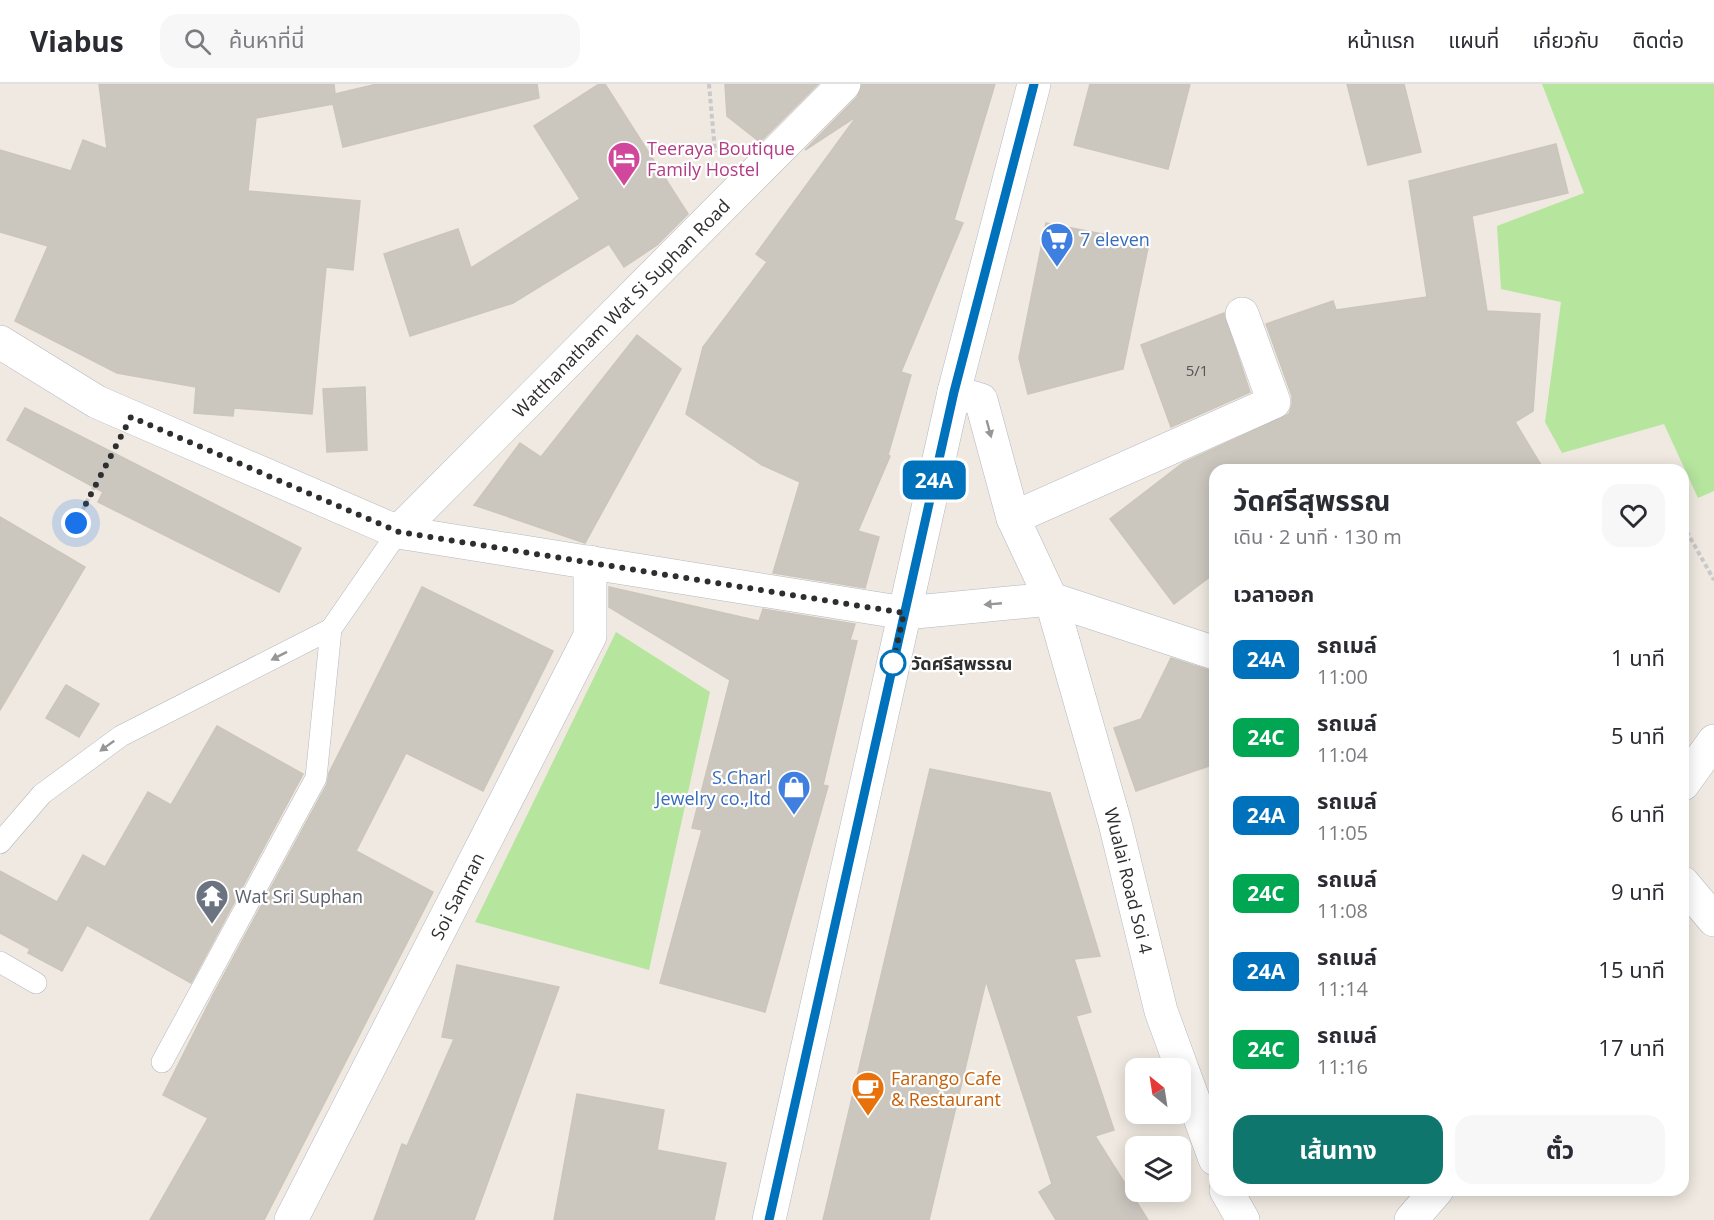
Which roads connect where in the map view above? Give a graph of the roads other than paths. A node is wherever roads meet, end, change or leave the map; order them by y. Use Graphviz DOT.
graph roads {
  1 [pos="844,84"];
  2 [pos="1034,84"];
  3 [pos="1242,314"];
  4 [pos="0,342"];
  5 [pos="954,392"];
  6 [pos="1013,518"];
  7 [pos="399,532"];
  8 [pos="590,562"];
  9 [pos="1051,599"];
  10 [pos="904,613"];
  11 [pos="331,629"];
  12 [pos="1209,651"];
  13 [pos="1714,741"];
  14 [pos="1689,776"];
  15 [pos="0,843"];
  16 [pos="0,962"];
  17 [pos="36,983"];
  18 [pos="162,1062"];
  19 [pos="1209,1143"];
  20 [pos="1229,1196"];
  21 [pos="1432,1196"];
  22 [pos="291,1220"];
  23 [pos="769,1220"];
  24 [pos="1243,1220"];
  25 [pos="1411,1220"];
  1 -- 7 [label="street, Watthanatham Wat Si Suphan Road"];
  2 -- 5 [label="street"];
  3 -- 6 [label="street"];
  4 -- 7 [label="street"];
  5 -- 6 [label="street, Wualai Road Soi 4, one-way"];
  5 -- 10 [label="street"];
  6 -- 9 [label="street, Wualai Road Soi 4"];
  7 -- 8 [label="street"];
  7 -- 11 [label="lane"];
  8 -- 10 [label="street"];
  8 -- 22 [label="street, Soi Samran"];
  9 -- 10 [label="street, one-way"];
  9 -- 12 [label="street"];
  9 -- 19 [label="street, Wualai Road Soi 4"];
  10 -- 23 [label="street"];
  11 -- 15 [label="lane, one-way"];
  11 -- 18 [label="lane"];
  13 -- 14 [label="street"];
  16 -- 17 [label="lane"];
  20 -- 24 [label="street"];
  21 -- 25 [label="street"];
}
